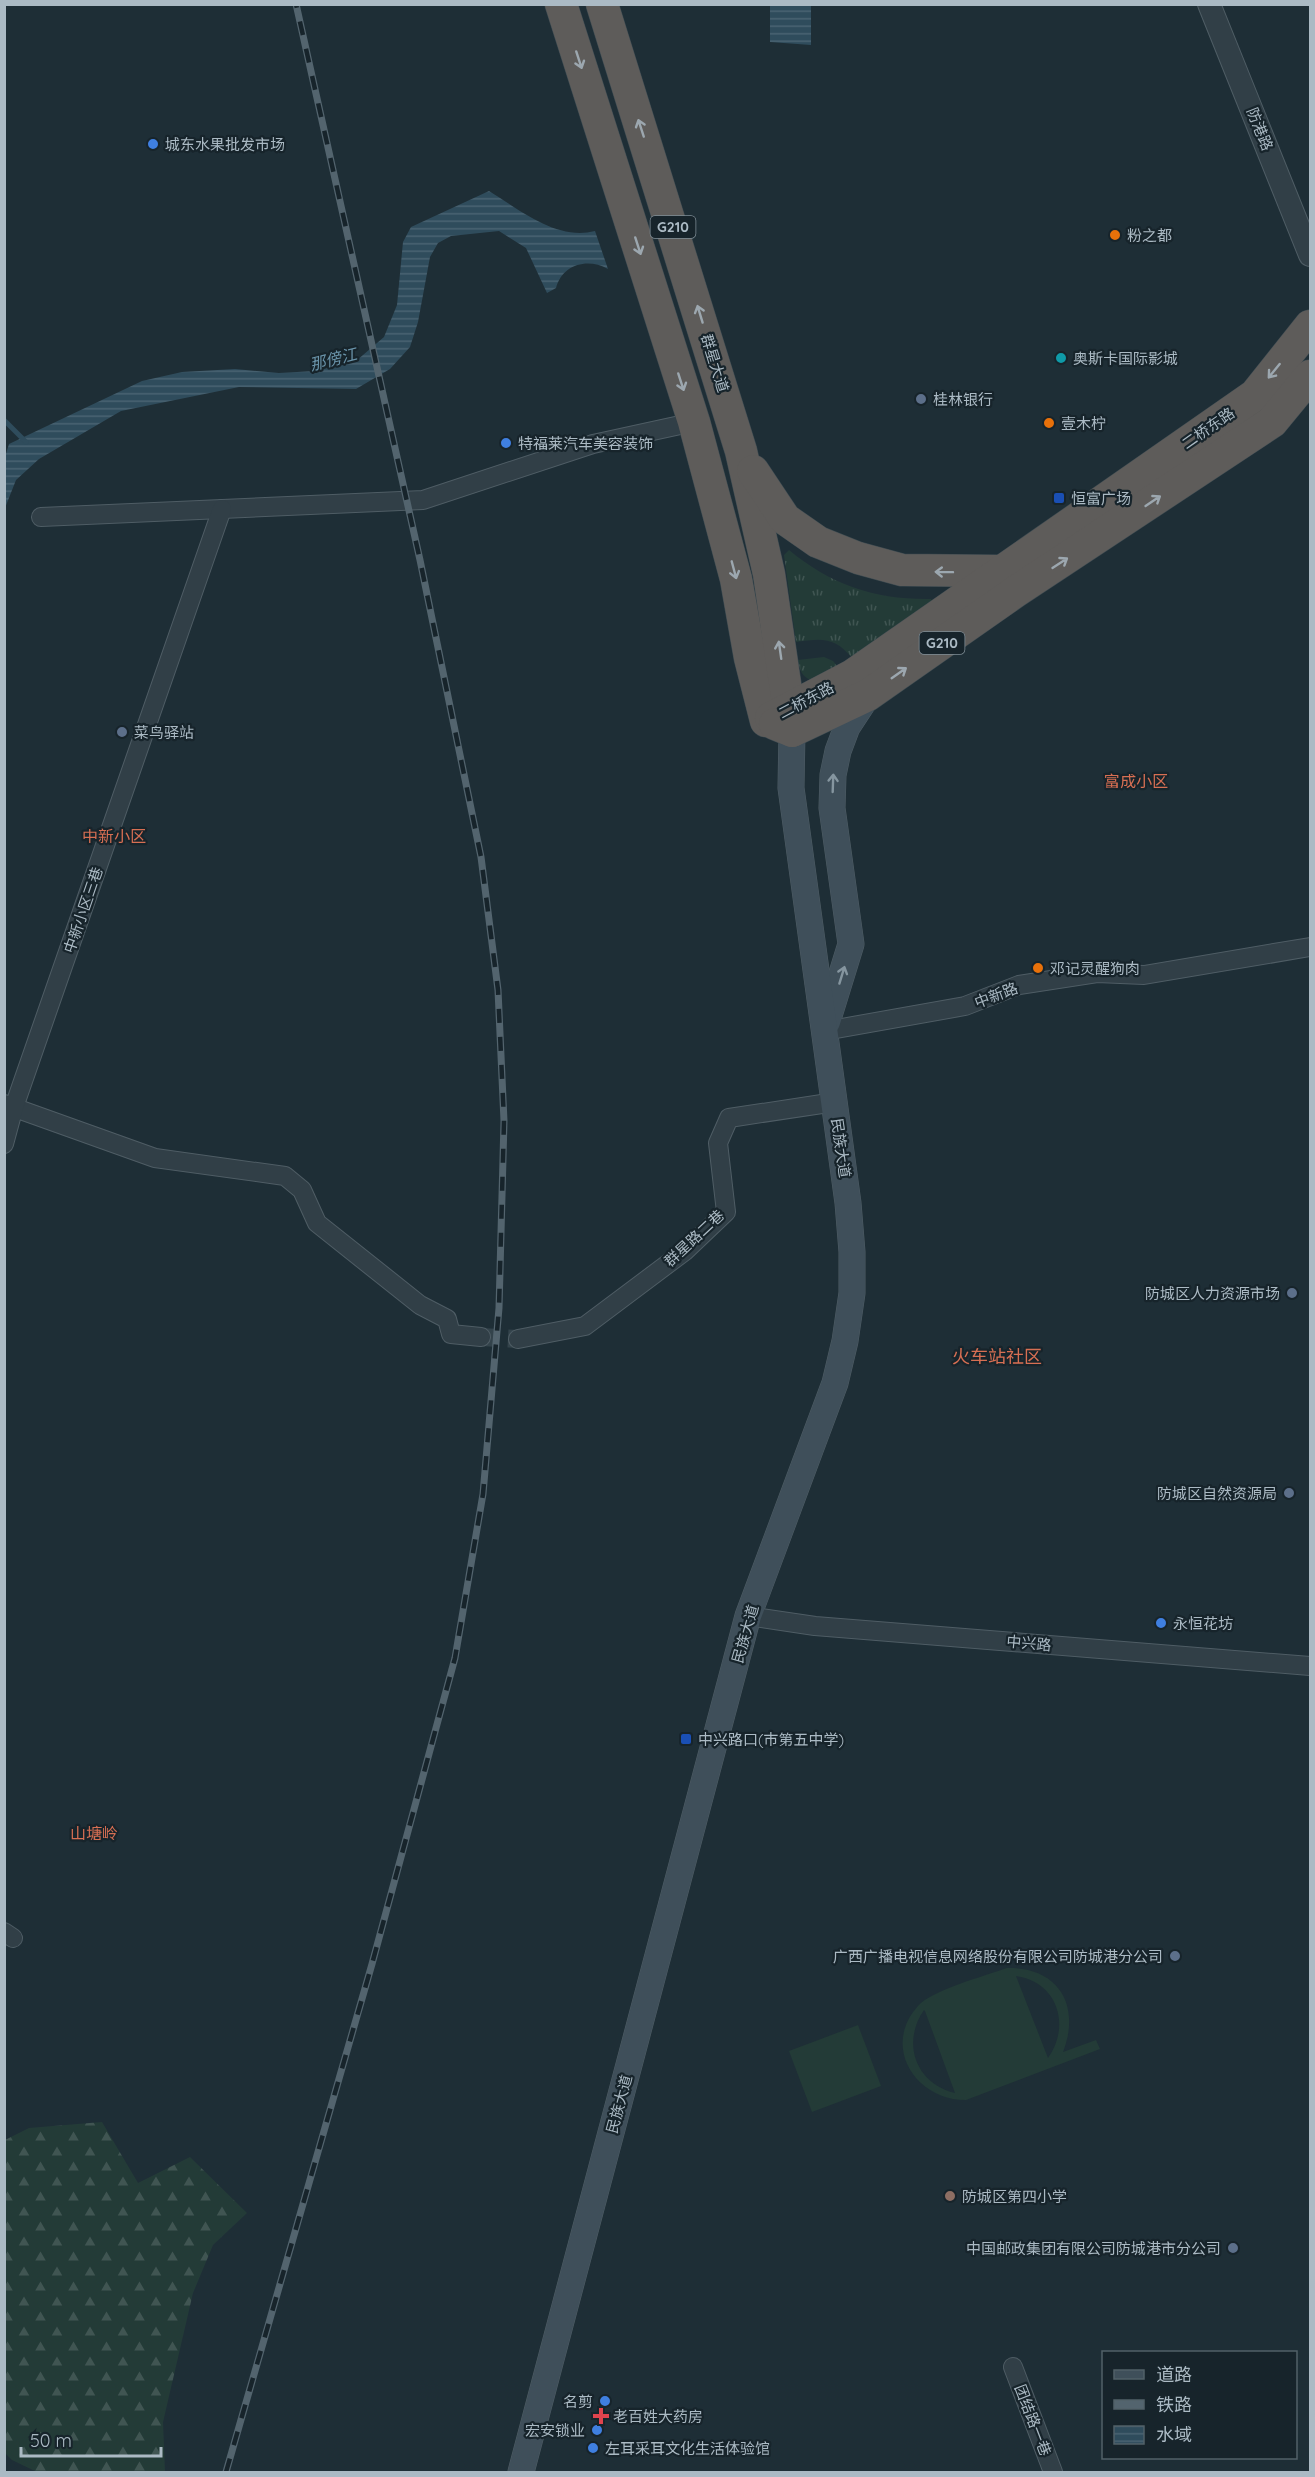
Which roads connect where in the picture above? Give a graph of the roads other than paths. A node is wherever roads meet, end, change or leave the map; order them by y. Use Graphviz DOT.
graph roads {
  1 [pos="561,4"];
  2 [pos="602,4"];
  3 [pos="1209,4"];
  4 [pos="1311,255"];
  5 [pos="1311,326"];
  6 [pos="1311,376"];
  7 [pos="694,422"];
  8 [pos="741,451"];
  9 [pos="222,509"];
  10 [pos="41,517"];
  11 [pos="1003,571"];
  12 [pos="868,695"];
  13 [pos="782,720"];
  14 [pos="1311,946"];
  15 [pos="825,1031"];
  16 [pos="834,1102"];
  17 [pos="9,1105"];
  18 [pos="4,1144"];
  19 [pos="481,1337"];
  20 [pos="518,1339"];
  21 [pos="748,1616"];
  22 [pos="1311,1666"];
  23 [pos="1013,2367"];
  24 [pos="521,2472"];
  25 [pos="1053,2472"];
  1 -- 7 [label="highway, G210, one-way"];
  8 -- 2 [label="highway, 群星大道 / G210, one-way"];
  3 -- 4 [label="street, 防港路"];
  5 -- 11 [label="highway, 二桥东路, one-way"];
  12 -- 6 [label="highway, 二桥东路 / G210, one-way"];
  7 -- 9 [label="street"];
  7 -- 13 [label="highway, G210, one-way"];
  11 -- 8 [label="highway, G210, one-way"];
  13 -- 8 [label="highway, 群星大道 / G210, one-way"];
  9 -- 10 [label="street"];
  9 -- 17 [label="street, 中新小区三巷"];
  11 -- 13 [label="highway, 二桥东路"];
  12 -- 13 [label="highway, 二桥东路 / G210"];
  15 -- 12 [label="main road, one-way"];
  13 -- 15 [label="main road, 民族大道"];
  14 -- 15 [label="street, 中新路"];
  15 -- 16 [label="main road, 民族大道"];
  16 -- 20 [label="street, 群星路二巷"];
  16 -- 21 [label="main road, 民族大道"];
  17 -- 18 [label="street, 中新小区三巷"];
  17 -- 19 [label="street"];
  21 -- 22 [label="street, 中兴路"];
  21 -- 24 [label="main road, 民族大道"];
  23 -- 25 [label="street, 团结路一巷"];
}
